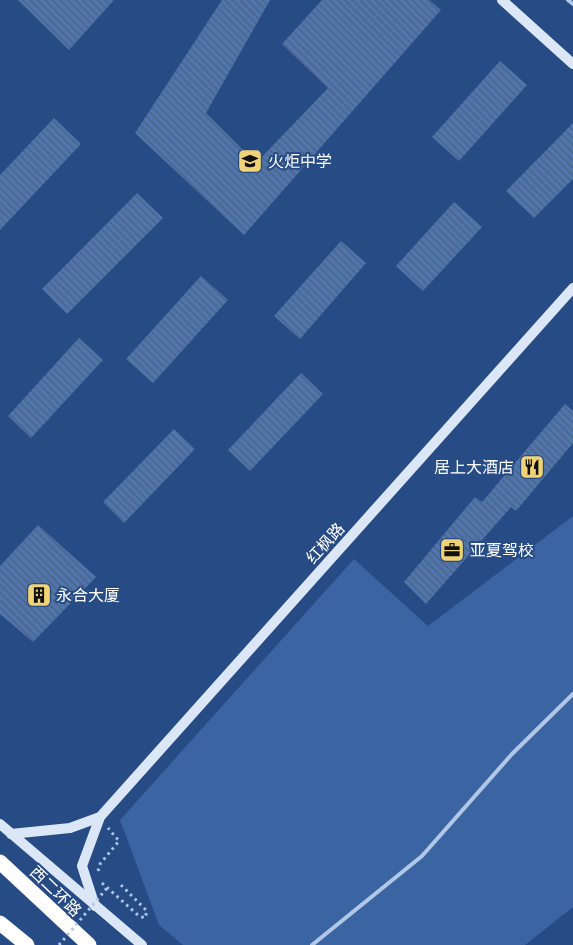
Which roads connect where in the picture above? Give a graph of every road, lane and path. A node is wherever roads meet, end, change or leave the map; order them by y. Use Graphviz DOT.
graph roads {
  1 [pos="502,0"];
  2 [pos="568,0"];
  3 [pos="573,4"];
  4 [pos="573,64"];
  5 [pos="573,288"];
  6 [pos="573,694"];
  7 [pos="100,817"];
  8 [pos="0,824"];
  9 [pos="11,834"];
  10 [pos="115,845"];
  11 [pos="0,862"];
  12 [pos="97,873"];
  13 [pos="100,881"];
  14 [pos="119,883"];
  15 [pos="107,888"];
  16 [pos="95,906"];
  17 [pos="0,923"];
  18 [pos="26,945"];
  19 [pos="59,945"];
  20 [pos="89,945"];
  21 [pos="142,945"];
  22 [pos="312,945"];
  1 -- 4 [label="street"];
  2 -- 3 [label="lane"];
  5 -- 7 [label="street, 红枫路"];
  6 -- 22 [label="lane"];
  7 -- 9 [label="street"];
  7 -- 16 [label="street"];
  8 -- 9 [label="street"];
  9 -- 16 [label="street"];
  10 -- 12 [label="path"];
  11 -- 20 [label="highway, 西二环路"];
  13 -- 15 [label="path"];
  14 -- 15 [label="path"];
  15 -- 19 [label="path, bridge"];
  16 -- 21 [label="street"];
  17 -- 18 [label="highway"];
}
